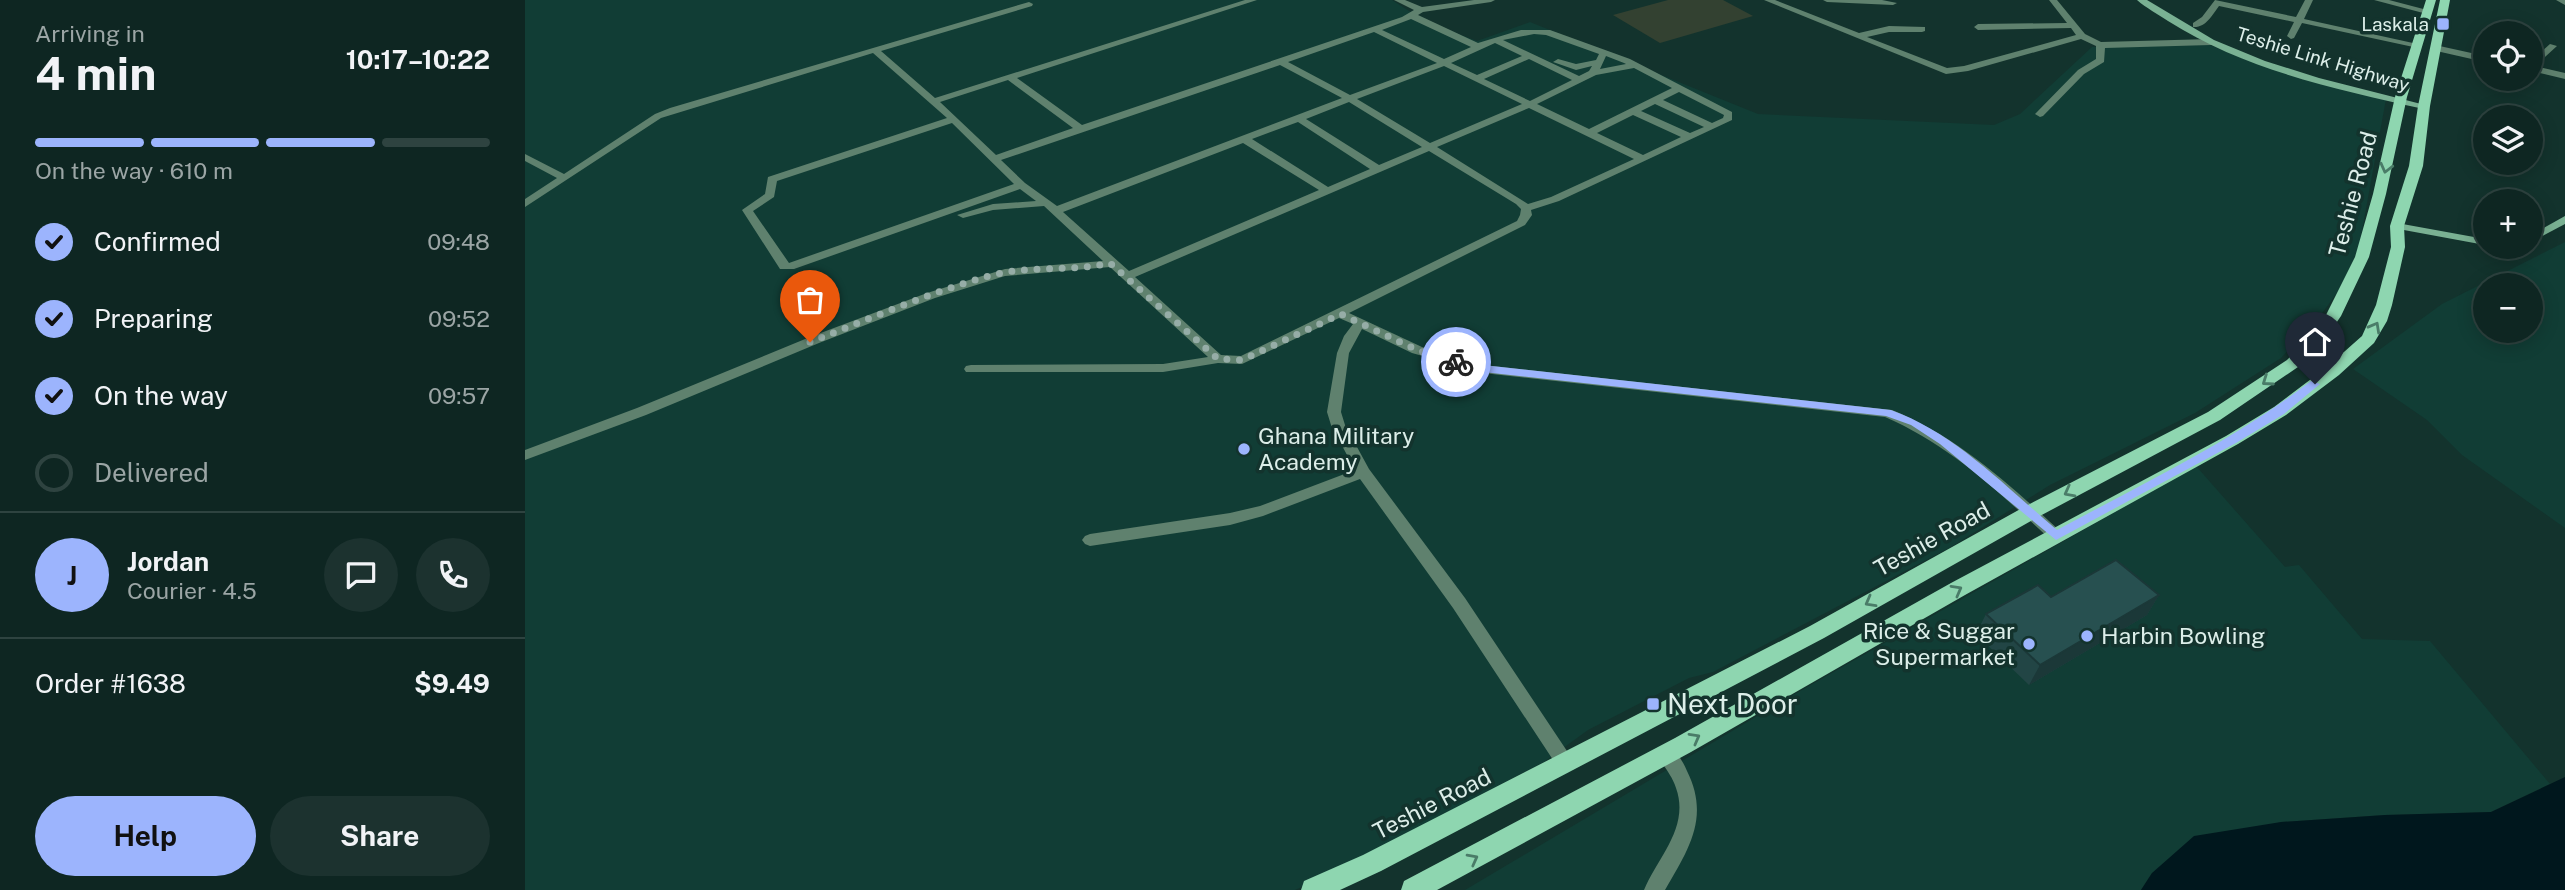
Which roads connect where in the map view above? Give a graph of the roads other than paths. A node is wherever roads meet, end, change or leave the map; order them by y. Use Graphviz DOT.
graph roads {
  1 [pos="1253,0"];
  2 [pos="1398,0"];
  3 [pos="1485,0"];
  4 [pos="1768,0"];
  5 [pos="1827,0"];
  6 [pos="2053,0"];
  7 [pos="2141,0"];
  8 [pos="2155,0"];
  9 [pos="2309,0"];
  10 [pos="2378,0"];
  11 [pos="2445,0"];
  12 [pos="2560,0"];
  13 [pos="1893,1"];
  14 [pos="2218,2"];
  15 [pos="2565,3"];
  16 [pos="1029,4"];
  17 [pos="2429,5"];
  18 [pos="1417,13"];
  19 [pos="2208,15"];
  20 [pos="1899,16"];
  21 [pos="2186,19"];
  22 [pos="2300,21"];
  23 [pos="2073,25"];
  24 [pos="2196,25"];
  25 [pos="1978,27"];
  26 [pos="1374,29"];
  27 [pos="1922,29"];
  28 [pos="1858,36"];
  29 [pos="2082,36"];
  30 [pos="2291,36"];
  31 [pos="1497,40"];
  32 [pos="2211,42"];
  33 [pos="2100,45"];
  34 [pos="2418,45"];
  35 [pos="2553,46"];
  36 [pos="1479,47"];
  37 [pos="2435,48"];
  38 [pos="874,50"];
  39 [pos="2543,55"];
  40 [pos="2473,56"];
  41 [pos="1535,57"];
  42 [pos="1603,57"];
  43 [pos="1280,61"];
  44 [pos="1444,63"];
  45 [pos="1635,65"];
  46 [pos="2543,70"];
  47 [pos="1593,73"];
  48 [pos="2565,76"];
  49 [pos="1011,78"];
  50 [pos="1476,79"];
  51 [pos="1578,79"];
  52 [pos="1678,89"];
  53 [pos="2401,98"];
  54 [pos="1350,100"];
  55 [pos="1655,100"];
  56 [pos="934,101"];
  57 [pos="2425,103"];
  58 [pos="1530,104"];
  59 [pos="1633,111"];
  60 [pos="2040,114"];
  61 [pos="954,119"];
  62 [pos="1300,119"];
  63 [pos="1712,127"];
  64 [pos="1082,130"];
  65 [pos="1589,133"];
  66 [pos="1689,137"];
  67 [pos="1246,140"];
  68 [pos="1427,148"];
  69 [pos="525,157"];
  70 [pos="996,158"];
  71 [pos="1641,158"];
  72 [pos="1378,169"];
  73 [pos="564,178"];
  74 [pos="1021,185"];
  75 [pos="1328,191"];
  76 [pos="525,204"];
  77 [pos="1051,207"];
  78 [pos="1526,208"];
  79 [pos="2565,219"];
  80 [pos="2397,226"];
  81 [pos="2543,232"];
  82 [pos="889,233"];
  83 [pos="2473,240"];
  84 [pos="1110,263"];
  85 [pos="1126,277"];
  86 [pos="1341,314"];
  87 [pos="1360,323"];
  88 [pos="1218,359"];
  89 [pos="971,369"];
  90 [pos="525,454"];
  91 [pos="1363,472"];
  92 [pos="2031,512"];
  93 [pos="2056,536"];
  94 [pos="1090,540"];
  95 [pos="1666,754"];
  96 [pos="1565,763"];
  97 [pos="1314,890"];
  98 [pos="1413,890"];
  99 [pos="1654,890"];
  1 -- 49 [label="street"];
  2 -- 18 [label="street"];
  3 -- 18 [label="street"];
  4 -- 28 [label="street"];
  5 -- 13 [label="street"];
  6 -- 23 [label="street"];
  7 -- 32 [label="main road, Teshie Link Highway"];
  8 -- 21 [label="main road, Teshie Link Highway"];
  9 -- 22 [label="street"];
  10 -- 17 [label="street"];
  11 -- 37 [label="main road"];
  12 -- 15 [label="street"];
  13 -- 20 [label="street"];
  14 -- 19 [label="street"];
  14 -- 22 [label="street"];
  16 -- 38 [label="street"];
  17 -- 34 [label="main road, Teshie Road"];
  18 -- 26 [label="street"];
  18 -- 36 [label="street"];
  19 -- 21 [label="street"];
  19 -- 24 [label="street"];
  21 -- 24 [label="main road, Teshie Link Highway"];
  22 -- 30 [label="street"];
  22 -- 34 [label="street"];
  23 -- 25 [label="street"];
  23 -- 29 [label="street"];
  24 -- 53 [label="main road, Teshie Link Highway"];
  26 -- 43 [label="street"];
  26 -- 44 [label="street"];
  27 -- 28 [label="street"];
  28 -- 29 [label="street"];
  29 -- 33 [label="street"];
  31 -- 36 [label="street"];
  31 -- 41 [label="street"];
  31 -- 42 [label="street"];
  32 -- 33 [label="street"];
  32 -- 53 [label="main road, Teshie Link Highway"];
  33 -- 60 [label="street"];
  34 -- 53 [label="main road, Teshie Road"];
  35 -- 39 [label="street"];
  36 -- 44 [label="street"];
  37 -- 40 [label="street"];
  37 -- 57 [label="main road"];
  38 -- 56 [label="street"];
  38 -- 73 [label="street"];
  41 -- 42 [label="street"];
  41 -- 50 [label="street"];
  41 -- 51 [label="street"];
  42 -- 45 [label="street"];
  42 -- 47 [label="street"];
  43 -- 54 [label="street"];
  43 -- 64 [label="street"];
  44 -- 50 [label="street"];
  44 -- 54 [label="street"];
  45 -- 47 [label="street"];
  45 -- 52 [label="street"];
  46 -- 48 [label="street"];
  47 -- 51 [label="street"];
  49 -- 56 [label="street"];
  49 -- 64 [label="street"];
  50 -- 58 [label="street"];
  51 -- 58 [label="street"];
  52 -- 55 [label="street"];
  52 -- 63 [label="street"];
  53 -- 57 [label="main road, Teshie Link Highway"];
  53 -- 92 [label="main road, Teshie Road, one-way"];
  54 -- 62 [label="street"];
  54 -- 68 [label="street"];
  55 -- 59 [label="street"];
  55 -- 63 [label="street"];
  56 -- 61 [label="street"];
  57 -- 80 [label="main road"];
  58 -- 65 [label="street"];
  58 -- 68 [label="street"];
  59 -- 65 [label="street"];
  59 -- 66 [label="street"];
  61 -- 70 [label="street"];
  61 -- 82 [label="street"];
  62 -- 67 [label="street"];
  62 -- 72 [label="street"];
  63 -- 66 [label="street"];
  64 -- 70 [label="street"];
  65 -- 71 [label="street"];
  66 -- 71 [label="street"];
  67 -- 75 [label="street"];
  67 -- 77 [label="street"];
  68 -- 72 [label="street"];
  68 -- 78 [label="street"];
  69 -- 73 [label="street"];
  70 -- 74 [label="street"];
  71 -- 78 [label="street"];
  72 -- 75 [label="street"];
  73 -- 76 [label="street"];
  74 -- 77 [label="street"];
  74 -- 82 [label="street"];
  75 -- 85 [label="street"];
  77 -- 82 [label="street"];
  77 -- 84 [label="street"];
  78 -- 86 [label="street"];
  79 -- 81 [label="main road"];
  80 -- 83 [label="main road"];
  93 -- 80 [label="main road, one-way"];
  84 -- 85 [label="street"];
  84 -- 90 [label="street"];
  85 -- 88 [label="street"];
  86 -- 87 [label="street"];
  86 -- 88 [label="street"];
  87 -- 91 [label="street"];
  87 -- 92 [label="street"];
  88 -- 89 [label="street"];
  91 -- 94 [label="street"];
  91 -- 96 [label="street"];
  92 -- 93 [label="street"];
  92 -- 96 [label="main road, Teshie Road, one-way"];
  95 -- 93 [label="main road, one-way"];
  98 -- 95 [label="main road, one-way"];
  95 -- 99 [label="street"];
  96 -- 97 [label="main road, Teshie Road"];
}
